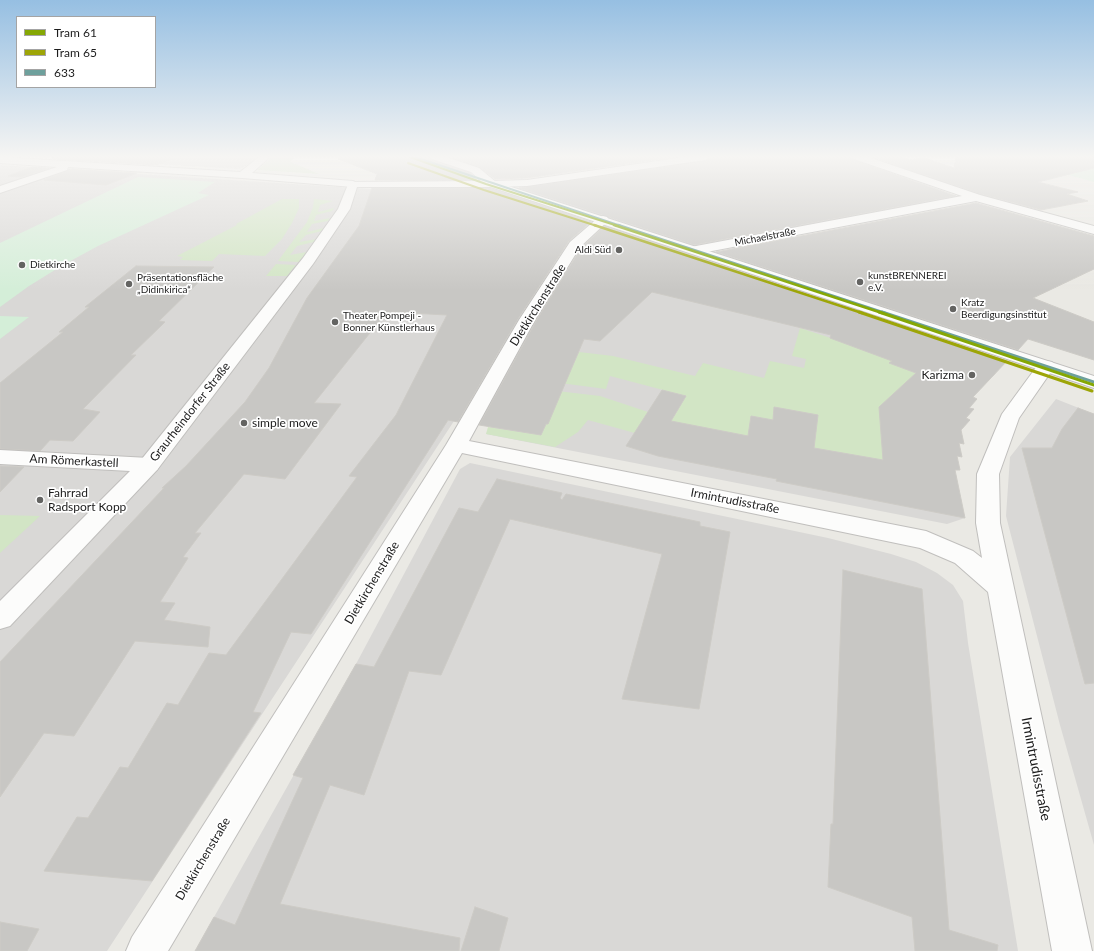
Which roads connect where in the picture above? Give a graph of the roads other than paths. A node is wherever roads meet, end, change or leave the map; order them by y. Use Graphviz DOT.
graph roads {
  1 [pos="347,201"];
  2 [pos="546,201"];
  3 [pos="953,201"];
  4 [pos="992,201"];
  5 [pos="603,220"];
  6 [pos="1094,230"];
  7 [pos="696,250"];
  8 [pos="1046,366"];
  9 [pos="1094,382"];
  10 [pos="456,445"];
  11 [pos="0,457"];
  12 [pos="149,465"];
  13 [pos="1000,588"];
  14 [pos="0,618"];
  15 [pos="146,951"];
  16 [pos="1072,951"];
  1 -- 12 [label="street, Graurheindorfer Straße"];
  2 -- 5 [label="street"];
  3 -- 7 [label="street, Michaelstraße"];
  4 -- 6 [label="street"];
  5 -- 7 [label="street"];
  5 -- 10 [label="street, Dietkirchenstraße"];
  7 -- 8 [label="street"];
  8 -- 9 [label="street"];
  8 -- 13 [label="street, Irmintrudisstraße"];
  10 -- 13 [label="street, Irmintrudisstraße"];
  10 -- 15 [label="street, Dietkirchenstraße"];
  11 -- 12 [label="street, Am Römerkastell"];
  12 -- 14 [label="street, Graurheindorfer Straße"];
  13 -- 16 [label="street, Irmintrudisstraße"];
}
